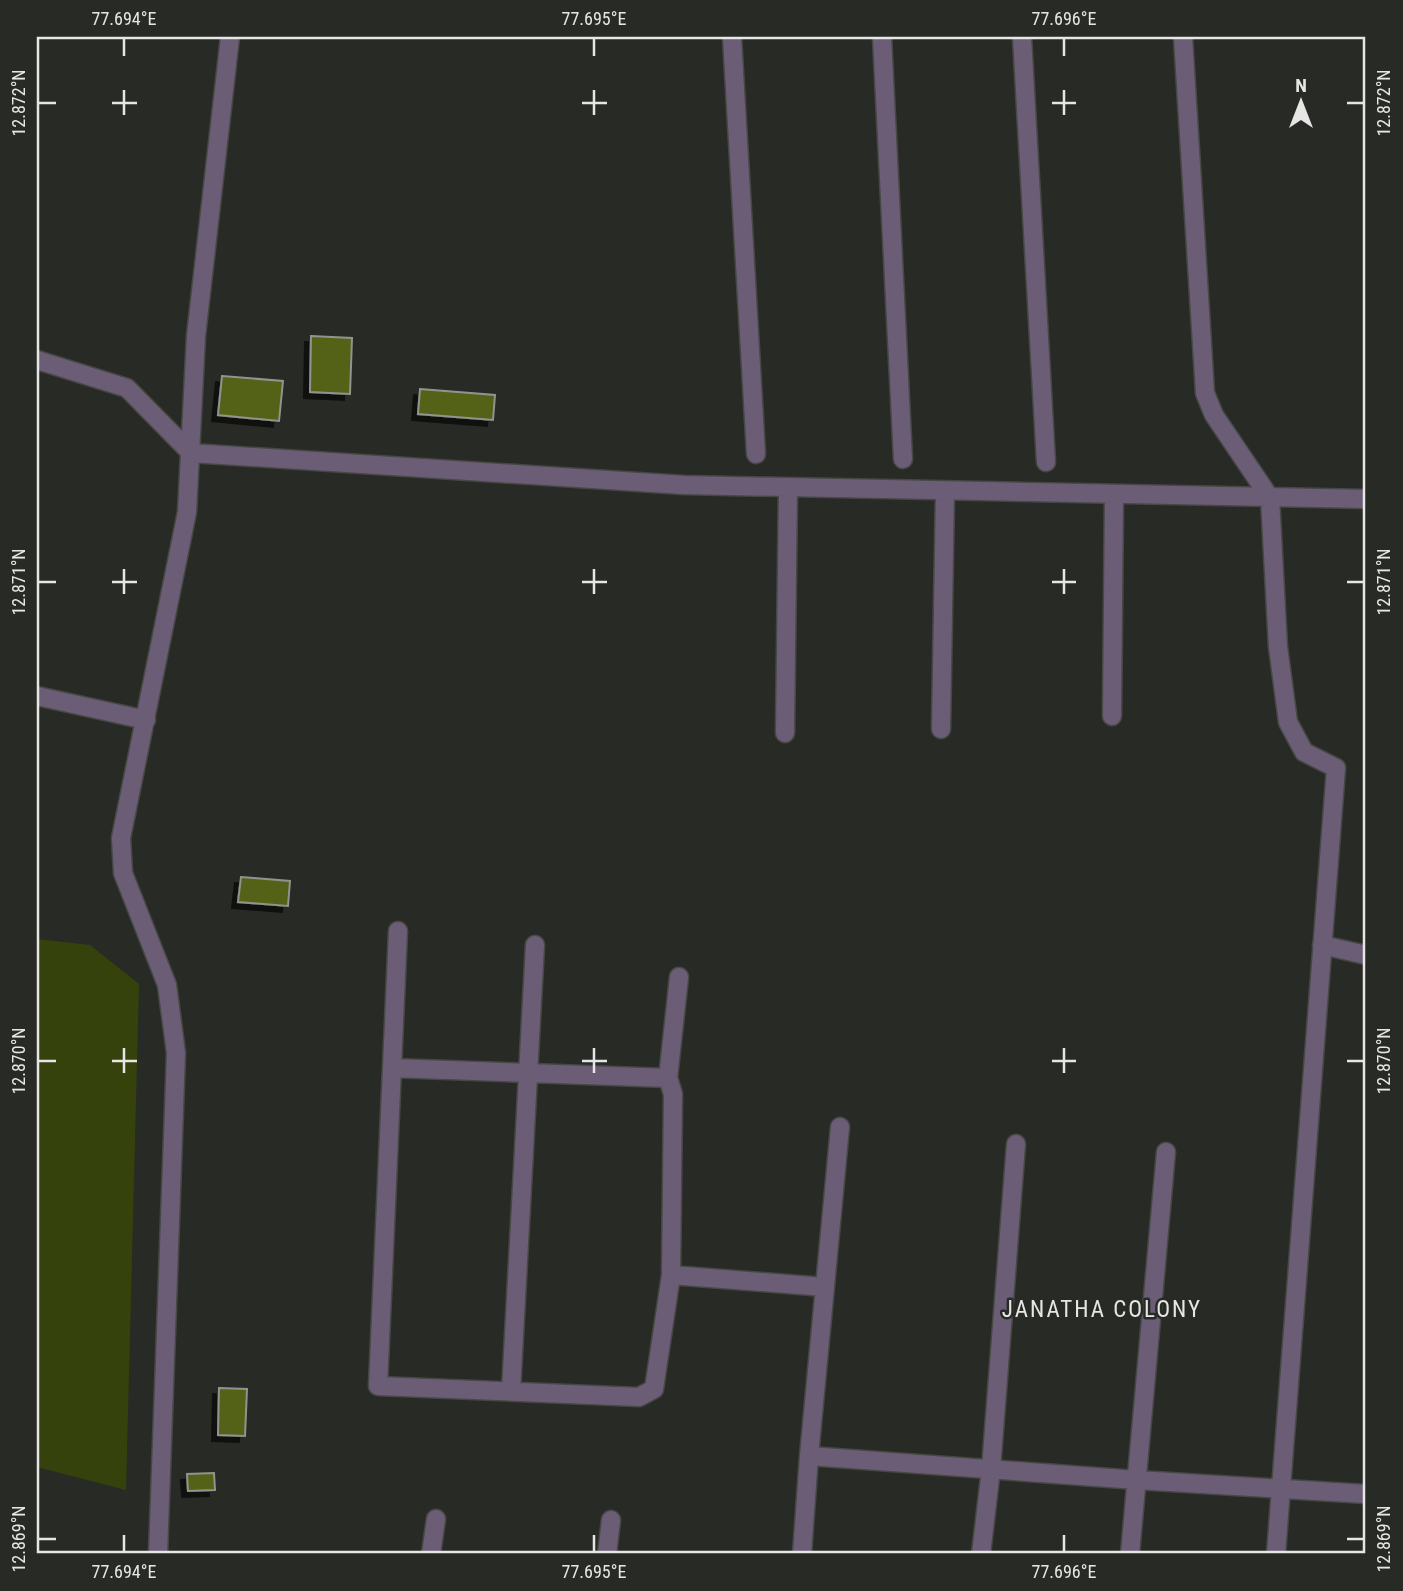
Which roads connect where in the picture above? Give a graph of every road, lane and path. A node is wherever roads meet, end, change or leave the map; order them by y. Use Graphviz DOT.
graph roads {
  1 [pos="230,37"];
  2 [pos="732,37"];
  3 [pos="882,37"];
  4 [pos="1022,37"];
  5 [pos="1183,37"];
  6 [pos="37,360"];
  7 [pos="191,453"];
  8 [pos="755,454"];
  9 [pos="903,459"];
  10 [pos="1046,462"];
  11 [pos="788,488"];
  12 [pos="945,491"];
  13 [pos="1114,495"];
  14 [pos="1270,498"];
  15 [pos="1366,499"];
  16 [pos="37,696"];
  17 [pos="1112,716"];
  18 [pos="146,720"];
  19 [pos="941,729"];
  20 [pos="785,733"];
  21 [pos="398,931"];
  22 [pos="535,945"];
  23 [pos="1322,945"];
  24 [pos="1366,955"];
  25 [pos="679,977"];
  26 [pos="392,1068"];
  27 [pos="528,1072"];
  28 [pos="668,1078"];
  29 [pos="840,1127"];
  30 [pos="1016,1144"];
  31 [pos="1166,1153"];
  32 [pos="671,1275"];
  33 [pos="825,1287"];
  34 [pos="511,1391"];
  35 [pos="809,1456"];
  36 [pos="991,1469"];
  37 [pos="1137,1480"];
  38 [pos="1281,1490"];
  39 [pos="1366,1494"];
  40 [pos="436,1519"];
  41 [pos="611,1520"];
  42 [pos="158,1554"];
  43 [pos="432,1554"];
  44 [pos="607,1554"];
  45 [pos="802,1554"];
  46 [pos="981,1554"];
  47 [pos="1130,1554"];
  48 [pos="1276,1554"];
  1 -- 7 [label="street"];
  2 -- 8 [label="street"];
  3 -- 9 [label="street"];
  4 -- 10 [label="street"];
  5 -- 14 [label="street"];
  6 -- 7 [label="street"];
  7 -- 11 [label="street"];
  7 -- 18 [label="street"];
  11 -- 12 [label="street"];
  11 -- 20 [label="street"];
  12 -- 13 [label="street"];
  12 -- 19 [label="street"];
  13 -- 14 [label="street"];
  13 -- 17 [label="street"];
  14 -- 15 [label="street"];
  14 -- 23 [label="street"];
  16 -- 18 [label="street"];
  18 -- 42 [label="street"];
  21 -- 26 [label="street"];
  22 -- 27 [label="street"];
  23 -- 24 [label="street"];
  23 -- 38 [label="street"];
  25 -- 28 [label="street"];
  26 -- 27 [label="street"];
  26 -- 34 [label="street"];
  27 -- 28 [label="street"];
  27 -- 34 [label="street"];
  28 -- 32 [label="street"];
  29 -- 33 [label="street"];
  30 -- 36 [label="street"];
  31 -- 37 [label="street"];
  32 -- 33 [label="street"];
  32 -- 34 [label="street"];
  33 -- 35 [label="street"];
  35 -- 36 [label="street"];
  35 -- 45 [label="street"];
  36 -- 37 [label="street"];
  36 -- 46 [label="street"];
  37 -- 38 [label="street"];
  37 -- 47 [label="street"];
  38 -- 39 [label="street"];
  38 -- 48 [label="street"];
  40 -- 43 [label="street"];
  41 -- 44 [label="street"];
}
